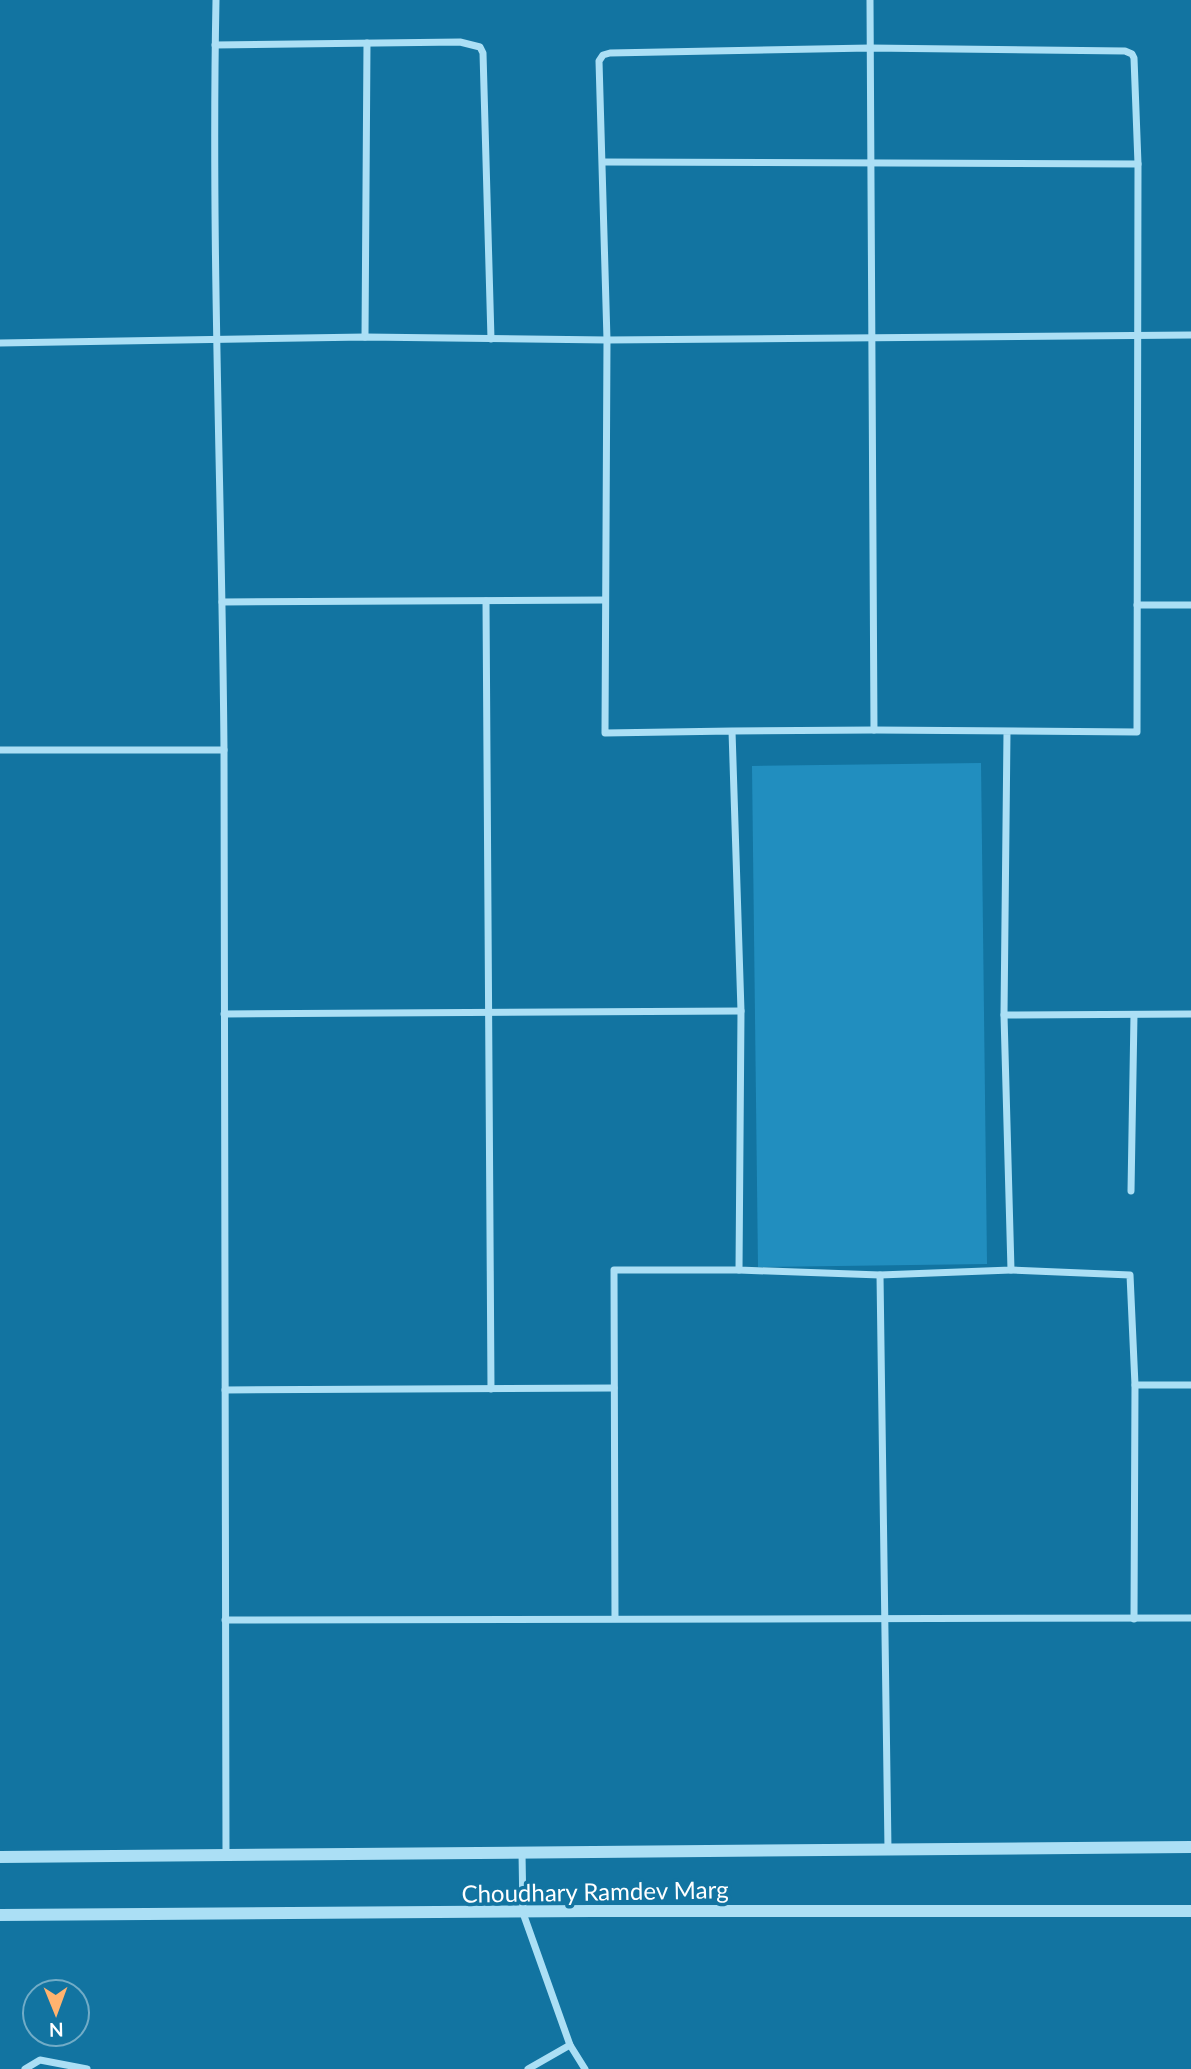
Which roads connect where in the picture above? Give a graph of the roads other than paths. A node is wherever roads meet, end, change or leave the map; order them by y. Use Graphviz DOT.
graph roads {
  1 [pos="216,0"];
  2 [pos="870,0"];
  3 [pos="367,43"];
  4 [pos="215,45"];
  5 [pos="870,48"];
  6 [pos="603,162"];
  7 [pos="872,163"];
  8 [pos="1138,164"];
  9 [pos="1138,335"];
  10 [pos="1191,335"];
  11 [pos="365,337"];
  12 [pos="873,337"];
  13 [pos="491,339"];
  14 [pos="216,341"];
  15 [pos="607,341"];
  16 [pos="0,343"];
  17 [pos="605,600"];
  18 [pos="486,601"];
  19 [pos="222,602"];
  20 [pos="1137,605"];
  21 [pos="1191,605"];
  22 [pos="874,730"];
  23 [pos="732,732"];
  24 [pos="1007,732"];
  25 [pos="0,750"];
  26 [pos="224,750"];
  27 [pos="741,1011"];
  28 [pos="489,1012"];
  29 [pos="224,1014"];
  30 [pos="1191,1014"];
  31 [pos="1004,1015"];
  32 [pos="1135,1015"];
  33 [pos="1131,1191"];
  34 [pos="739,1270"];
  35 [pos="1012,1270"];
  36 [pos="880,1275"];
  37 [pos="1135,1385"];
  38 [pos="1191,1385"];
  39 [pos="614,1388"];
  40 [pos="491,1389"];
  41 [pos="225,1390"];
  42 [pos="615,1618"];
  43 [pos="1191,1618"];
  44 [pos="225,1619"];
  45 [pos="1134,1619"];
  46 [pos="884,1620"];
  47 [pos="1191,1847"];
  48 [pos="888,1850"];
  49 [pos="522,1853"];
  50 [pos="226,1856"];
  51 [pos="0,1857"];
  52 [pos="1191,1911"];
  53 [pos="523,1913"];
  54 [pos="0,1916"];
  55 [pos="569,2045"];
  56 [pos="40,2060"];
  57 [pos="25,2069"];
  58 [pos="45,2069"];
  59 [pos="87,2069"];
  60 [pos="528,2069"];
  61 [pos="585,2069"];
  1 -- 4 [label="street"];
  2 -- 5 [label="street"];
  3 -- 4 [label="street"];
  3 -- 11 [label="street"];
  3 -- 13 [label="street"];
  4 -- 14 [label="street"];
  5 -- 6 [label="street"];
  5 -- 7 [label="street"];
  5 -- 8 [label="street"];
  6 -- 7 [label="street"];
  6 -- 15 [label="street"];
  7 -- 8 [label="street"];
  7 -- 12 [label="street"];
  8 -- 9 [label="street"];
  9 -- 10 [label="street"];
  9 -- 12 [label="street"];
  9 -- 20 [label="street"];
  11 -- 13 [label="street"];
  11 -- 14 [label="street"];
  12 -- 15 [label="street"];
  12 -- 22 [label="street"];
  13 -- 15 [label="street"];
  14 -- 16 [label="street"];
  14 -- 19 [label="street"];
  15 -- 17 [label="street"];
  17 -- 18 [label="street"];
  17 -- 23 [label="street"];
  18 -- 19 [label="street"];
  18 -- 28 [label="street"];
  19 -- 26 [label="street"];
  20 -- 21 [label="street"];
  20 -- 24 [label="street"];
  22 -- 23 [label="street"];
  22 -- 24 [label="street"];
  23 -- 27 [label="street"];
  24 -- 31 [label="street"];
  25 -- 26 [label="street"];
  26 -- 29 [label="street"];
  27 -- 28 [label="street"];
  27 -- 34 [label="street"];
  28 -- 29 [label="street"];
  28 -- 40 [label="street"];
  29 -- 41 [label="street"];
  30 -- 32 [label="street"];
  31 -- 32 [label="street"];
  31 -- 35 [label="street"];
  32 -- 33 [label="street"];
  34 -- 36 [label="street"];
  34 -- 39 [label="street"];
  35 -- 36 [label="street"];
  35 -- 37 [label="street"];
  36 -- 46 [label="street"];
  37 -- 38 [label="street"];
  37 -- 45 [label="street"];
  39 -- 40 [label="street"];
  39 -- 42 [label="street"];
  40 -- 41 [label="street"];
  41 -- 44 [label="street"];
  42 -- 44 [label="street"];
  42 -- 46 [label="street"];
  43 -- 45 [label="street"];
  44 -- 50 [label="street"];
  45 -- 46 [label="street"];
  46 -- 48 [label="street"];
  47 -- 48 [label="street"];
  48 -- 49 [label="street"];
  49 -- 50 [label="street"];
  49 -- 53 [label="street"];
  50 -- 51 [label="street"];
  52 -- 53 [label="street, Choudhary Ramdev Marg"];
  53 -- 54 [label="street, Choudhary Ramdev Marg"];
  53 -- 55 [label="street"];
  55 -- 60 [label="street"];
  55 -- 61 [label="street"];
  56 -- 57 [label="street"];
  56 -- 58 [label="street"];
  56 -- 59 [label="street"];
}
